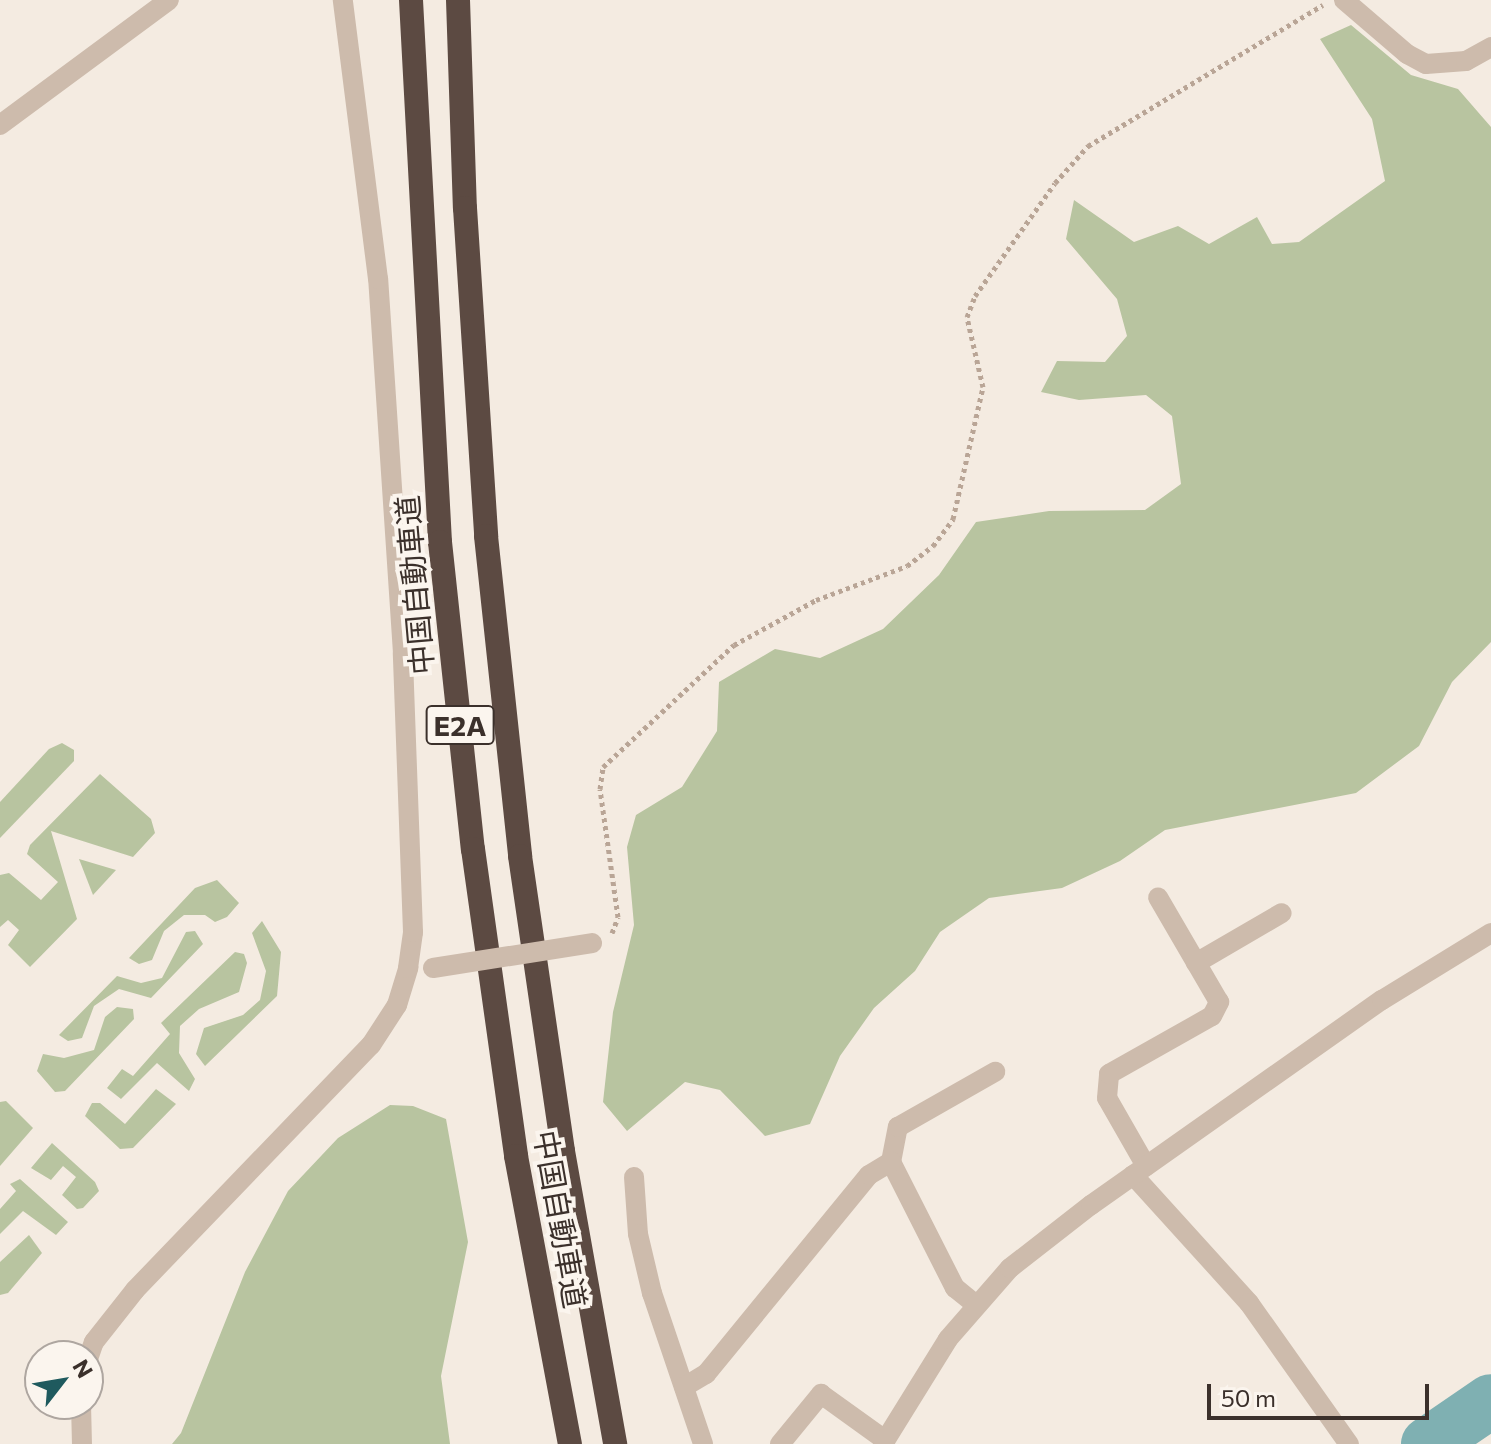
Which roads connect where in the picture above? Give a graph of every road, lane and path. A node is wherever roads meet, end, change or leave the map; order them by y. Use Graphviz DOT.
graph roads {
  1 [pos="169,0"];
  2 [pos="343,0"];
  3 [pos="411,0"];
  4 [pos="458,0"];
  5 [pos="1330,0"];
  6 [pos="1344,0"];
  7 [pos="1491,47"];
  8 [pos="0,125"];
  9 [pos="1158,897"];
  10 [pos="1282,913"];
  11 [pos="1491,933"];
  12 [pos="592,943"];
  13 [pos="1196,963"];
  14 [pos="408,968"];
  15 [pos="995,1072"];
  16 [pos="891,1162"];
  17 [pos="1140,1171"];
  18 [pos="634,1177"];
  19 [pos="975,1304"];
  20 [pos="96,1340"];
  21 [pos="684,1387"];
  22 [pos="81,1420"];
  23 [pos="884,1442"];
  24 [pos="82,1444"];
  25 [pos="570,1444"];
  26 [pos="615,1444"];
  27 [pos="703,1444"];
  28 [pos="780,1444"];
  29 [pos="1349,1444"];
  1 -- 8 [label="street"];
  2 -- 14 [label="street"];
  3 -- 25 [label="highway, 中国自動車道 / E2A"];
  4 -- 26 [label="highway, 中国自動車道 / E2A"];
  5 -- 12 [label="path"];
  6 -- 7 [label="street"];
  9 -- 13 [label="street"];
  10 -- 13 [label="street"];
  11 -- 17 [label="street"];
  12 -- 14 [label="street, bridge"];
  13 -- 17 [label="street"];
  14 -- 20 [label="street"];
  15 -- 16 [label="street"];
  16 -- 19 [label="street"];
  16 -- 21 [label="street"];
  17 -- 19 [label="street"];
  17 -- 29 [label="street"];
  18 -- 21 [label="street"];
  19 -- 23 [label="street"];
  21 -- 27 [label="street"];
  22 -- 24 [label="street"];
  23 -- 28 [label="street"];
}
